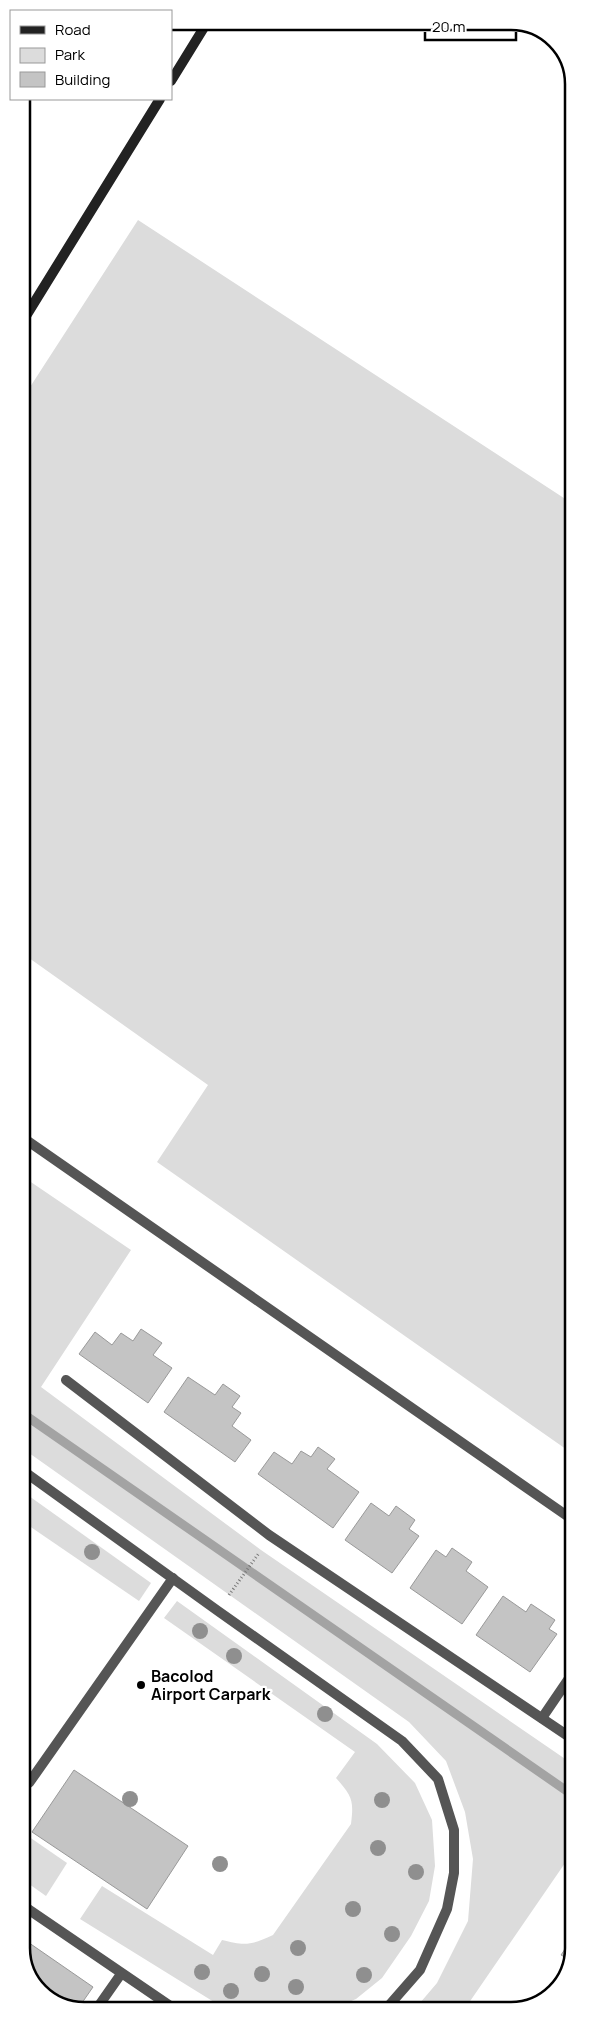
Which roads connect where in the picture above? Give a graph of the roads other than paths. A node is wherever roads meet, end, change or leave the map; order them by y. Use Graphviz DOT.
graph roads {
  1 [pos="202,30"];
  2 [pos="172,79"];
  3 [pos="159,100"];
  4 [pos="30,309"];
  5 [pos="30,1143"];
  6 [pos="66,1380"];
  7 [pos="30,1476"];
  8 [pos="565,1514"];
  9 [pos="173,1578"];
  10 [pos="565,1684"];
  11 [pos="542,1718"];
  12 [pos="565,1734"];
  13 [pos="30,1782"];
  14 [pos="30,1911"];
  15 [pos="122,1974"];
  16 [pos="101,2002"];
  17 [pos="164,2002"];
  18 [pos="392,2002"];
  1 -- 2 [label="main road"];
  3 -- 4 [label="main road"];
  5 -- 8 [label="street"];
  6 -- 11 [label="street"];
  7 -- 9 [label="street"];
  9 -- 13 [label="street"];
  9 -- 18 [label="street"];
  10 -- 11 [label="street"];
  11 -- 12 [label="street"];
  14 -- 15 [label="street"];
  15 -- 16 [label="street"];
  15 -- 17 [label="street"];
}
